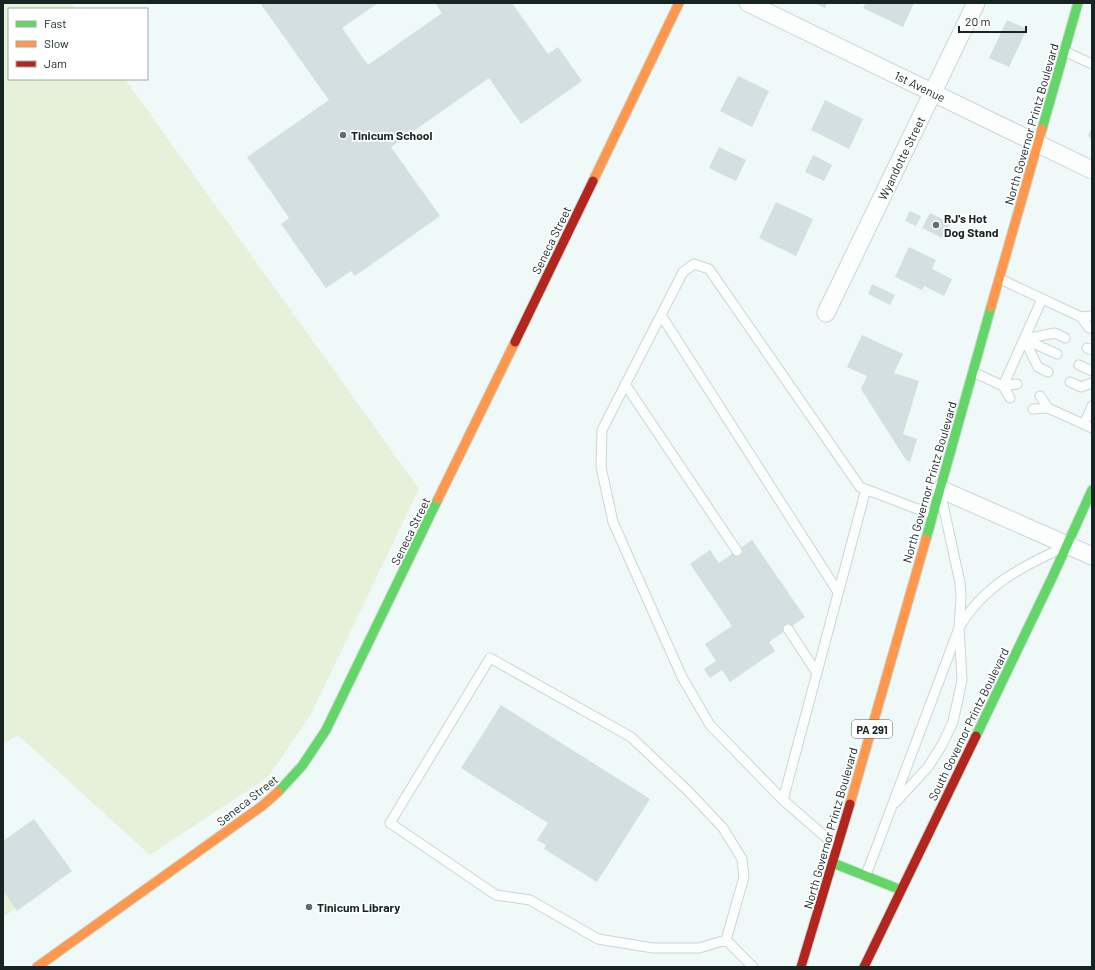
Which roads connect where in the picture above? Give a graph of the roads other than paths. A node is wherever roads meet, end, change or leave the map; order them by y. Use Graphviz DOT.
graph roads {
  1 [pos="679,3"];
  2 [pos="748,3"];
  3 [pos="976,3"];
  4 [pos="1078,3"];
  5 [pos="1064,51"];
  6 [pos="1092,64"];
  7 [pos="933,92"];
  8 [pos="1038,144"];
  9 [pos="1092,170"];
  10 [pos="1000,279"];
  11 [pos="1042,300"];
  12 [pos="826,313"];
  13 [pos="661,315"];
  14 [pos="1092,316"];
  15 [pos="1082,318"];
  16 [pos="1089,328"];
  17 [pos="1065,338"];
  18 [pos="1024,339"];
  19 [pos="1057,354"];
  20 [pos="1079,365"];
  21 [pos="1092,371"];
  22 [pos="973,372"];
  23 [pos="1048,372"];
  24 [pos="1070,382"];
  25 [pos="1092,383"];
  26 [pos="625,384"];
  27 [pos="1017,384"];
  28 [pos="1003,386"];
  29 [pos="1040,396"];
  30 [pos="1010,398"];
  31 [pos="1092,406"];
  32 [pos="1048,408"];
  33 [pos="1033,409"];
  34 [pos="1088,426"];
  35 [pos="866,489"];
  36 [pos="940,489"];
  37 [pos="1092,490"];
  38 [pos="932,515"];
  39 [pos="1067,545"];
  40 [pos="737,551"];
  41 [pos="1092,556"];
  42 [pos="838,592"];
  43 [pos="959,628"];
  44 [pos="788,629"];
  45 [pos="817,673"];
  46 [pos="784,800"];
  47 [pos="892,806"];
  48 [pos="838,847"];
  49 [pos="833,862"];
  50 [pos="866,875"];
  51 [pos="901,890"];
  52 [pos="726,940"];
  53 [pos="36,967"];
  54 [pos="753,967"];
  55 [pos="801,967"];
  56 [pos="864,967"];
  1 -- 53 [label="main road, Seneca Street"];
  2 -- 7 [label="street, 1st Avenue"];
  3 -- 7 [label="street, Wyandotte Street"];
  4 -- 5 [label="main road, North Governor Printz Boulevard / PA 291"];
  5 -- 6 [label="lane"];
  5 -- 8 [label="main road, North Governor Printz Boulevard / PA 291"];
  7 -- 8 [label="street, 1st Avenue"];
  7 -- 12 [label="street, Wyandotte Street"];
  8 -- 9 [label="street, 1st Avenue"];
  8 -- 10 [label="main road, North Governor Printz Boulevard / PA 291"];
  10 -- 11 [label="lane"];
  10 -- 22 [label="main road, North Governor Printz Boulevard / PA 291"];
  11 -- 15 [label="lane"];
  11 -- 18 [label="lane"];
  13 -- 26 [label="lane"];
  13 -- 35 [label="lane"];
  13 -- 42 [label="lane"];
  14 -- 15 [label="lane"];
  15 -- 16 [label="lane"];
  17 -- 18 [label="lane"];
  18 -- 19 [label="lane"];
  18 -- 23 [label="lane"];
  18 -- 28 [label="lane"];
  20 -- 21 [label="lane"];
  22 -- 28 [label="lane"];
  22 -- 36 [label="main road, North Governor Printz Boulevard / PA 291"];
  24 -- 25 [label="lane"];
  26 -- 40 [label="lane"];
  26 -- 46 [label="lane"];
  27 -- 28 [label="lane"];
  28 -- 30 [label="lane"];
  29 -- 32 [label="lane"];
  31 -- 34 [label="lane"];
  32 -- 33 [label="lane"];
  32 -- 34 [label="lane"];
  35 -- 38 [label="lane"];
  35 -- 42 [label="lane"];
  36 -- 38 [label="main road, North Governor Printz Boulevard / PA 291"];
  36 -- 39 [label="street"];
  36 -- 43 [label="lane"];
  37 -- 39 [label="main road, South Governor Printz Boulevard"];
  38 -- 48 [label="main road, North Governor Printz Boulevard / PA 291"];
  39 -- 41 [label="street"];
  39 -- 43 [label="lane"];
  39 -- 51 [label="main road, South Governor Printz Boulevard"];
  42 -- 45 [label="lane"];
  43 -- 47 [label="lane"];
  43 -- 47 [label="lane"];
  44 -- 45 [label="lane"];
  45 -- 46 [label="lane"];
  46 -- 48 [label="lane"];
  47 -- 50 [label="lane"];
  48 -- 49 [label="main road, North Governor Printz Boulevard / PA 291"];
  49 -- 50 [label="main road"];
  49 -- 55 [label="main road, North Governor Printz Boulevard / PA 291"];
  50 -- 51 [label="main road"];
  51 -- 56 [label="main road, South Governor Printz Boulevard"];
  52 -- 52 [label="lane"];
  52 -- 54 [label="lane"];
}
